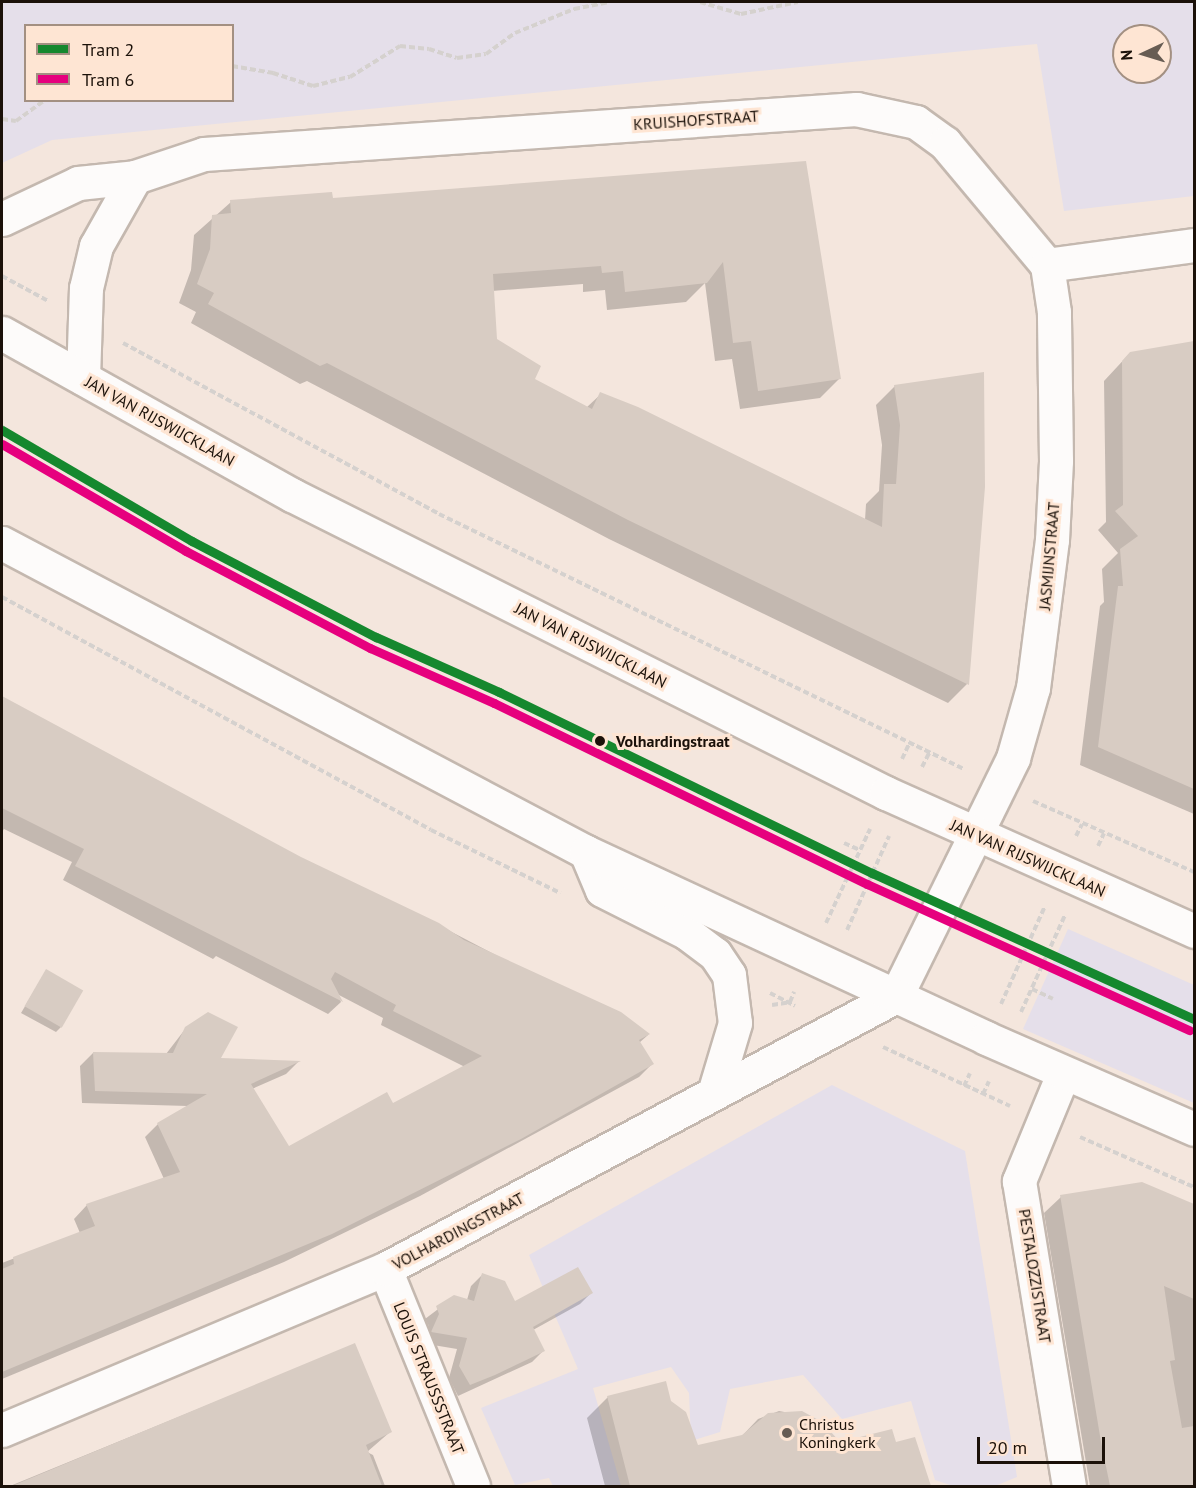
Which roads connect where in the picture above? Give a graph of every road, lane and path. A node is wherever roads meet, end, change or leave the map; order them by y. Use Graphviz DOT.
graph roads {
  1 [pos="609,2"];
  2 [pos="700,2"];
  3 [pos="798,2"];
  4 [pos="234,66"];
  5 [pos="42,102"];
  6 [pos="2,119"];
  7 [pos="135,177"];
  8 [pos="2,219"];
  9 [pos="1194,245"];
  10 [pos="1047,265"];
  11 [pos="2,276"];
  12 [pos="85,321"];
  13 [pos="2,333"];
  14 [pos="83,378"];
  15 [pos="2,543"];
  16 [pos="2,597"];
  17 [pos="909,744"];
  18 [pos="999,786"];
  19 [pos="895,798"];
  20 [pos="1082,824"];
  21 [pos="1104,833"];
  22 [pos="976,835"];
  23 [pos="844,843"];
  24 [pos="860,850"];
  25 [pos="586,852"];
  26 [pos="1194,872"];
  27 [pos="1070,878"];
  28 [pos="569,897"];
  29 [pos="1194,931"];
  30 [pos="821,960"];
  31 [pos="729,975"];
  32 [pos="1032,988"];
  33 [pos="897,996"];
  34 [pos="1053,999"];
  35 [pos="789,1002"];
  36 [pos="735,1009"];
  37 [pos="995,1043"];
  38 [pos="1064,1074"];
  39 [pos="714,1093"];
  40 [pos="983,1094"];
  41 [pos="1044,1120"];
  42 [pos="1194,1129"];
  43 [pos="1194,1186"];
  44 [pos="385,1269"];
  45 [pos="2,1430"];
  46 [pos="473,1486"];
  47 [pos="1069,1486"];
  1 -- 4 [label="path"];
  2 -- 3 [label="path"];
  5 -- 6 [label="path"];
  7 -- 8 [label="street, KRUISHOFSTRAAT"];
  7 -- 10 [label="street, KRUISHOFSTRAAT"];
  7 -- 12 [label="street"];
  9 -- 10 [label="street"];
  10 -- 18 [label="street, JASMIJNSTRAAT"];
  11 -- 12 [label="path"];
  12 -- 14 [label="street"];
  12 -- 17 [label="path"];
  13 -- 14 [label="street, JAN VAN RIJSWIJCKLAAN"];
  14 -- 19 [label="street, JAN VAN RIJSWIJCKLAAN"];
  15 -- 25 [label="street"];
  16 -- 28 [label="path"];
  17 -- 19 [label="path"];
  17 -- 19 [label="path"];
  18 -- 20 [label="path"];
  18 -- 22 [label="street, JASMIJNSTRAAT"];
  19 -- 22 [label="street, JAN VAN RIJSWIJCKLAAN"];
  19 -- 24 [label="path"];
  19 -- 30 [label="path"];
  20 -- 21 [label="path"];
  20 -- 27 [label="path"];
  21 -- 26 [label="path"];
  21 -- 27 [label="path"];
  22 -- 27 [label="street, JAN VAN RIJSWIJCKLAAN"];
  22 -- 33 [label="street, JASMIJNSTRAAT"];
  23 -- 24 [label="path"];
  24 -- 30 [label="path"];
  25 -- 30 [label="street"];
  25 -- 31 [label="street"];
  27 -- 29 [label="street, JAN VAN RIJSWIJCKLAAN"];
  27 -- 32 [label="path"];
  27 -- 37 [label="path"];
  30 -- 33 [label="street"];
  30 -- 35 [label="path"];
  30 -- 35 [label="path"];
  31 -- 35 [label="path"];
  31 -- 36 [label="street"];
  32 -- 34 [label="path"];
  32 -- 37 [label="path"];
  33 -- 37 [label="street"];
  33 -- 39 [label="street, VOLHARDINGSTRAAT"];
  35 -- 36 [label="path"];
  36 -- 39 [label="street"];
  37 -- 38 [label="street"];
  37 -- 40 [label="path"];
  37 -- 40 [label="path"];
  38 -- 41 [label="street, PESTALOZZISTRAAT"];
  38 -- 42 [label="street"];
  39 -- 44 [label="street, VOLHARDINGSTRAAT"];
  40 -- 41 [label="path"];
  41 -- 43 [label="path"];
  41 -- 47 [label="street, PESTALOZZISTRAAT"];
  44 -- 45 [label="street, VOLHARDINGSTRAAT"];
  44 -- 46 [label="street, LOUIS STRAUSSSTRAAT"];
}
